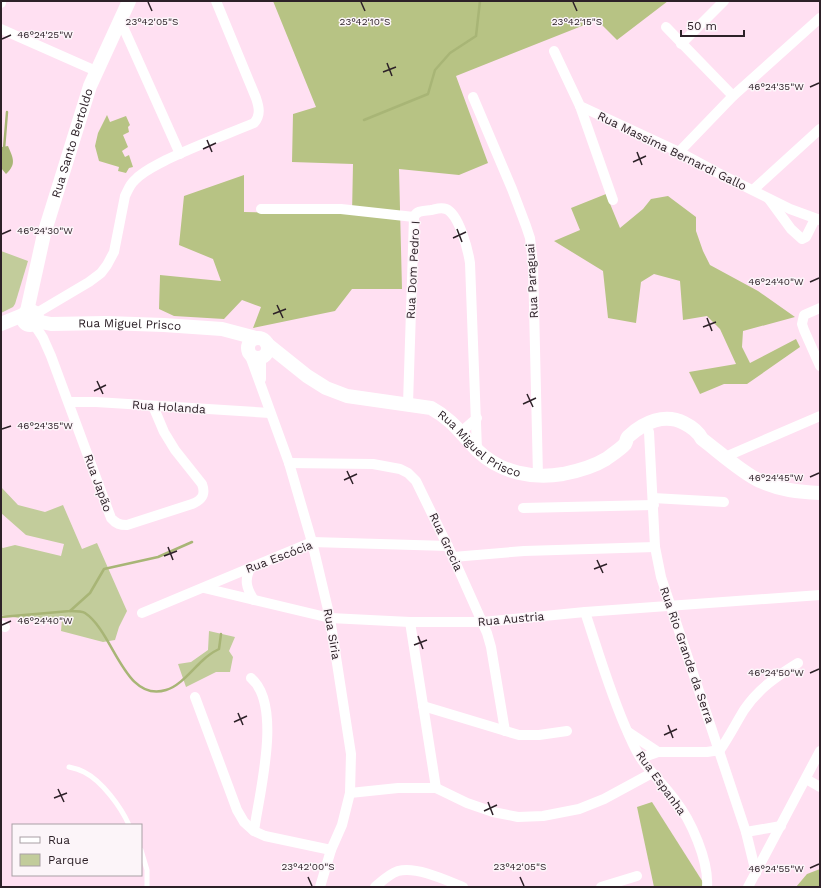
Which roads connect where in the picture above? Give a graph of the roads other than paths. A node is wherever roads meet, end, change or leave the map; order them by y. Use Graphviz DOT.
graph roads {
  1 [pos="129,1"];
  2 [pos="216,1"];
  3 [pos="724,1"];
  4 [pos="820,18"];
  5 [pos="120,20"];
  6 [pos="666,27"];
  7 [pos="1,29"];
  8 [pos="681,44"];
  9 [pos="554,51"];
  10 [pos="96,71"];
  11 [pos="733,96"];
  12 [pos="473,97"];
  13 [pos="580,106"];
  14 [pos="820,129"];
  15 [pos="679,152"];
  16 [pos="180,154"];
  17 [pos="753,190"];
  18 [pos="769,199"];
  19 [pos="614,200"];
  20 [pos="261,209"];
  21 [pos="414,217"];
  22 [pos="818,220"];
  23 [pos="820,308"];
  24 [pos="30,317"];
  25 [pos="258,350"];
  26 [pos="820,366"];
  27 [pos="68,402"];
  28 [pos="408,404"];
  29 [pos="153,406"];
  30 [pos="270,413"];
  31 [pos="820,416"];
  32 [pos="477,418"];
  33 [pos="461,432"];
  34 [pos="649,432"];
  35 [pos="702,439"];
  36 [pos="625,444"];
  37 [pos="477,450"];
  38 [pos="725,456"];
  39 [pos="289,463"];
  40 [pos="538,476"];
  41 [pos="820,494"];
  42 [pos="654,501"];
  43 [pos="724,502"];
  44 [pos="523,508"];
  45 [pos="312,542"];
  46 [pos="448,546"];
  47 [pos="655,547"];
  48 [pos="453,557"];
  49 [pos="251,567"];
  50 [pos="230,577"];
  51 [pos="204,588"];
  52 [pos="820,595"];
  53 [pos="233,596"];
  54 [pos="254,600"];
  55 [pos="670,606"];
  56 [pos="585,612"];
  57 [pos="142,613"];
  58 [pos="330,618"];
  59 [pos="410,622"];
  60 [pos="483,622"];
  61 [pos="798,663"];
  62 [pos="251,678"];
  63 [pos="195,697"];
  64 [pos="423,706"];
  65 [pos="505,731"];
  66 [pos="567,731"];
  67 [pos="628,732"];
  68 [pos="720,750"];
  69 [pos="820,751"];
  70 [pos="658,752"];
  71 [pos="641,758"];
  72 [pos="69,767"];
  73 [pos="652,773"];
  74 [pos="806,779"];
  75 [pos="820,787"];
  76 [pos="436,788"];
  77 [pos="350,793"];
  78 [pos="128,824"];
  79 [pos="781,826"];
  80 [pos="254,831"];
  81 [pos="746,832"];
  82 [pos="331,850"];
  83 [pos="142,853"];
  84 [pos="756,873"];
  85 [pos="637,876"];
  86 [pos="146,887"];
  87 [pos="320,887"];
  88 [pos="375,887"];
  89 [pos="463,887"];
  90 [pos="601,887"];
  91 [pos="707,887"];
  92 [pos="748,887"];
  1 -- 5 [label="street, Rua Santo Bertoldo"];
  2 -- 16 [label="street"];
  3 -- 8 [label="street"];
  4 -- 11 [label="street"];
  5 -- 10 [label="street, Rua Santo Bertoldo"];
  5 -- 16 [label="street"];
  6 -- 8 [label="street"];
  7 -- 10 [label="street"];
  8 -- 11 [label="street"];
  9 -- 13 [label="street"];
  10 -- 24 [label="street, Rua Santo Bertoldo"];
  11 -- 15 [label="street"];
  12 -- 40 [label="street, Rua Paraguai"];
  13 -- 15 [label="street, Rua Massima Bernardi Gallo"];
  13 -- 19 [label="street"];
  14 -- 17 [label="street"];
  15 -- 17 [label="street, Rua Massima Bernardi Gallo"];
  16 -- 24 [label="street"];
  17 -- 18 [label="street, Rua Massima Bernardi Gallo"];
  18 -- 22 [label="street, Rua Massima Bernardi Gallo"];
  18 -- 22 [label="street"];
  20 -- 21 [label="street"];
  21 -- 28 [label="street, Rua Dom Pedro I"];
  21 -- 32 [label="street, Rua Dom Pedro I"];
  23 -- 26 [label="street"];
  24 -- 25 [label="street, Rua Miguel Prisco"];
  24 -- 27 [label="street, Rua Japão"];
  25 -- 28 [label="street, Rua Miguel Prisco"];
  25 -- 30 [label="street, Rua Siria"];
  27 -- 29 [label="street, Rua Holanda"];
  27 -- 29 [label="street, Rua Japão"];
  28 -- 33 [label="street, Rua Miguel Prisco"];
  29 -- 30 [label="street, Rua Holanda"];
  30 -- 39 [label="street, Rua Siria"];
  31 -- 38 [label="street"];
  32 -- 33 [label="street"];
  32 -- 37 [label="street, Rua Dom Pedro I"];
  33 -- 37 [label="street, Rua Miguel Prisco"];
  34 -- 35 [label="street, Rua Miguel Prisco"];
  34 -- 36 [label="street, Rua Miguel Prisco"];
  34 -- 42 [label="street, Rua Rio Grande da Serra"];
  35 -- 36 [label="street, Rua Miguel Prisco"];
  35 -- 38 [label="street, Rua Miguel Prisco"];
  36 -- 40 [label="street, Rua Miguel Prisco"];
  37 -- 40 [label="street, Rua Miguel Prisco"];
  38 -- 41 [label="street, Rua Miguel Prisco"];
  39 -- 45 [label="street, Rua Siria"];
  39 -- 46 [label="street, Rua Grecia"];
  42 -- 43 [label="street"];
  42 -- 44 [label="street"];
  42 -- 47 [label="street, Rua Rio Grande da Serra"];
  45 -- 46 [label="street, Rua Escócia"];
  45 -- 49 [label="street, Rua Escócia"];
  45 -- 58 [label="street, Rua Siria"];
  46 -- 48 [label="street, Rua Grecia"];
  47 -- 48 [label="street"];
  47 -- 55 [label="street, Rua Rio Grande da Serra"];
  48 -- 60 [label="street, Rua Grecia"];
  49 -- 50 [label="street, Rua Escócia"];
  49 -- 54 [label="street"];
  50 -- 51 [label="street, Rua Escócia"];
  50 -- 53 [label="street"];
  51 -- 53 [label="street, Rua Austria"];
  51 -- 57 [label="street, Rua Escócia"];
  52 -- 55 [label="street, Rua Austria"];
  53 -- 54 [label="street, Rua Austria"];
  54 -- 58 [label="street, Rua Austria"];
  55 -- 56 [label="street, Rua Austria"];
  55 -- 68 [label="street, Rua Rio Grande da Serra"];
  56 -- 60 [label="street, Rua Austria"];
  56 -- 67 [label="street, Rua Espanha"];
  58 -- 59 [label="street, Rua Austria"];
  58 -- 77 [label="street, Rua Siria"];
  59 -- 60 [label="street, Rua Austria"];
  59 -- 64 [label="street"];
  60 -- 65 [label="street, Rua Grecia"];
  61 -- 68 [label="street"];
  62 -- 80 [label="street"];
  63 -- 80 [label="street"];
  64 -- 65 [label="street"];
  64 -- 76 [label="street"];
  65 -- 66 [label="street"];
  67 -- 70 [label="street"];
  67 -- 71 [label="street, Rua Espanha"];
  68 -- 70 [label="street"];
  68 -- 81 [label="street, Rua Rio Grande da Serra"];
  69 -- 74 [label="street"];
  70 -- 71 [label="street"];
  71 -- 73 [label="street, Rua Espanha"];
  72 -- 78 [label="lane"];
  73 -- 76 [label="street"];
  73 -- 91 [label="street, Rua Espanha"];
  74 -- 75 [label="street"];
  74 -- 79 [label="street"];
  76 -- 77 [label="street"];
  77 -- 82 [label="street, Rua Siria"];
  79 -- 81 [label="street"];
  79 -- 84 [label="street"];
  80 -- 82 [label="street"];
  81 -- 84 [label="street, Rua Rio Grande da Serra"];
  82 -- 87 [label="street, Rua Siria"];
  83 -- 86 [label="lane"];
  84 -- 92 [label="street"];
  85 -- 90 [label="street"];
  88 -- 89 [label="street"];
}
